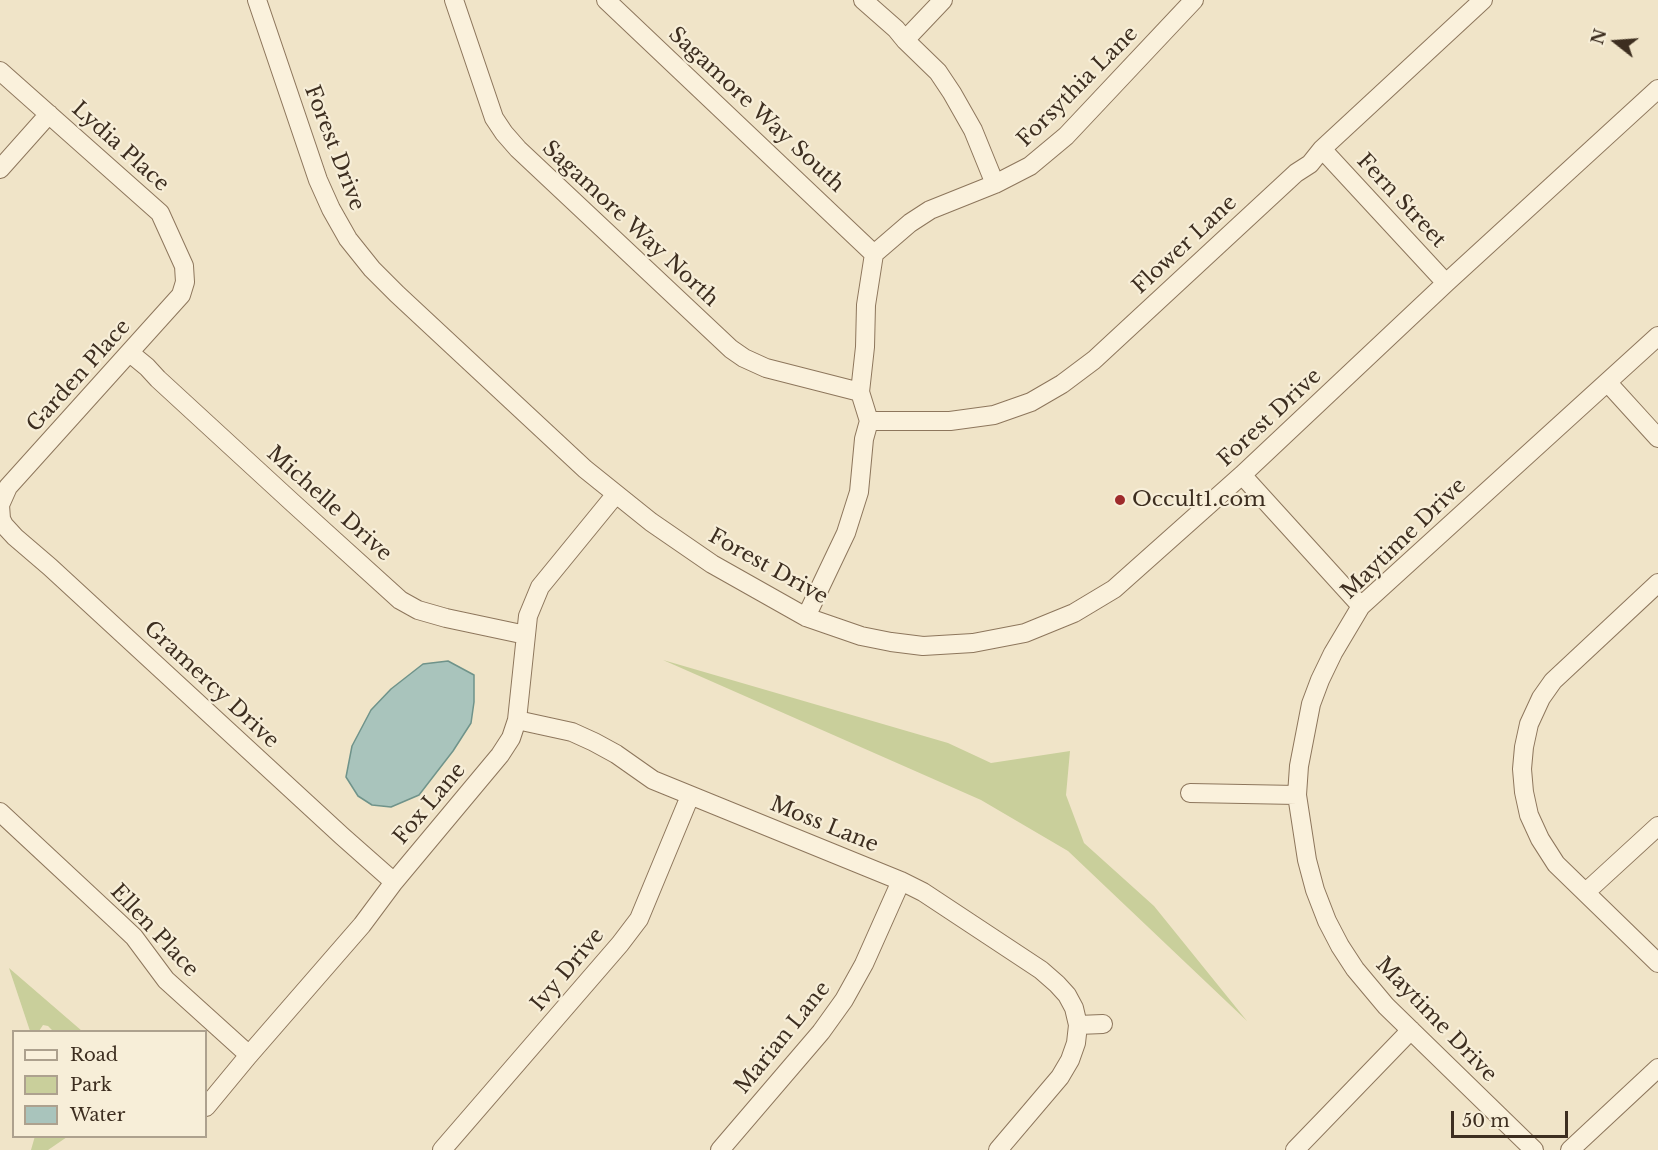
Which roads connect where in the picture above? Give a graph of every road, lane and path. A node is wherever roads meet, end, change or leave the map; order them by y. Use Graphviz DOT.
graph roads {
  1 [pos="257,0"];
  2 [pos="454,0"];
  3 [pos="606,0"];
  4 [pos="863,0"];
  5 [pos="943,0"];
  6 [pos="1194,0"];
  7 [pos="1484,0"];
  8 [pos="904,40"];
  9 [pos="0,71"];
  10 [pos="1658,89"];
  11 [pos="49,114"];
  12 [pos="1322,149"];
  13 [pos="0,169"];
  14 [pos="995,184"];
  15 [pos="874,254"];
  16 [pos="184,275"];
  17 [pos="1446,284"];
  18 [pos="1658,336"];
  19 [pos="130,353"];
  20 [pos="1608,383"];
  21 [pos="860,392"];
  22 [pos="869,421"];
  23 [pos="1658,438"];
  24 [pos="1242,475"];
  25 [pos="616,494"];
  26 [pos="0,509"];
  27 [pos="1658,583"];
  28 [pos="1361,606"];
  29 [pos="806,617"];
  30 [pos="526,635"];
  31 [pos="517,720"];
  32 [pos="1190,793"];
  33 [pos="1297,795"];
  34 [pos="690,796"];
  35 [pos="0,812"];
  36 [pos="1658,826"];
  37 [pos="901,881"];
  38 [pos="394,882"];
  39 [pos="1586,892"];
  40 [pos="1658,963"];
  41 [pos="1102,1024"];
  42 [pos="1078,1025"];
  43 [pos="1411,1030"];
  44 [pos="249,1055"];
  45 [pos="1658,1068"];
  46 [pos="207,1106"];
  47 [pos="442,1150"];
  48 [pos="720,1150"];
  49 [pos="999,1150"];
  50 [pos="1295,1150"];
  51 [pos="1534,1150"];
  52 [pos="1570,1150"];
  1 -- 25 [label="street, Forest Drive"];
  2 -- 21 [label="street, Sagamore Way North"];
  3 -- 15 [label="street, Sagamore Way South"];
  4 -- 8 [label="street"];
  5 -- 8 [label="street"];
  6 -- 14 [label="street, Forsythia Lane"];
  7 -- 12 [label="street, Flower Lane"];
  8 -- 14 [label="street"];
  9 -- 11 [label="street, Lydia Place"];
  10 -- 17 [label="street, Forest Drive"];
  11 -- 13 [label="street"];
  11 -- 16 [label="street, Lydia Place"];
  12 -- 17 [label="street, Fern Street"];
  12 -- 22 [label="street, Flower Lane"];
  14 -- 15 [label="street, Forsythia Lane"];
  15 -- 21 [label="street"];
  16 -- 19 [label="street, Garden Place"];
  17 -- 24 [label="street, Forest Drive"];
  18 -- 20 [label="street, Maytime Drive"];
  19 -- 26 [label="street, Garden Place"];
  19 -- 30 [label="street, Michelle Drive"];
  20 -- 23 [label="street"];
  20 -- 28 [label="street, Maytime Drive"];
  21 -- 22 [label="street"];
  22 -- 29 [label="street"];
  24 -- 28 [label="street"];
  24 -- 29 [label="street, Forest Drive"];
  25 -- 29 [label="street, Forest Drive"];
  25 -- 30 [label="street, Fox Lane"];
  26 -- 38 [label="street, Gramercy Drive"];
  27 -- 39 [label="street"];
  28 -- 33 [label="street, Maytime Drive"];
  30 -- 31 [label="street, Fox Lane"];
  31 -- 34 [label="street, Moss Lane"];
  31 -- 38 [label="street, Fox Lane"];
  32 -- 33 [label="street"];
  33 -- 43 [label="street, Maytime Drive"];
  34 -- 37 [label="street, Moss Lane"];
  34 -- 47 [label="street, Ivy Drive"];
  35 -- 44 [label="street, Ellen Place"];
  36 -- 39 [label="street"];
  37 -- 42 [label="street, Moss Lane"];
  37 -- 48 [label="street, Marian Lane"];
  38 -- 44 [label="street, Fox Lane"];
  39 -- 40 [label="street"];
  41 -- 42 [label="street"];
  42 -- 49 [label="street"];
  43 -- 50 [label="street"];
  43 -- 51 [label="street, Maytime Drive"];
  44 -- 46 [label="street, Fox Lane"];
  45 -- 52 [label="street"];
}
